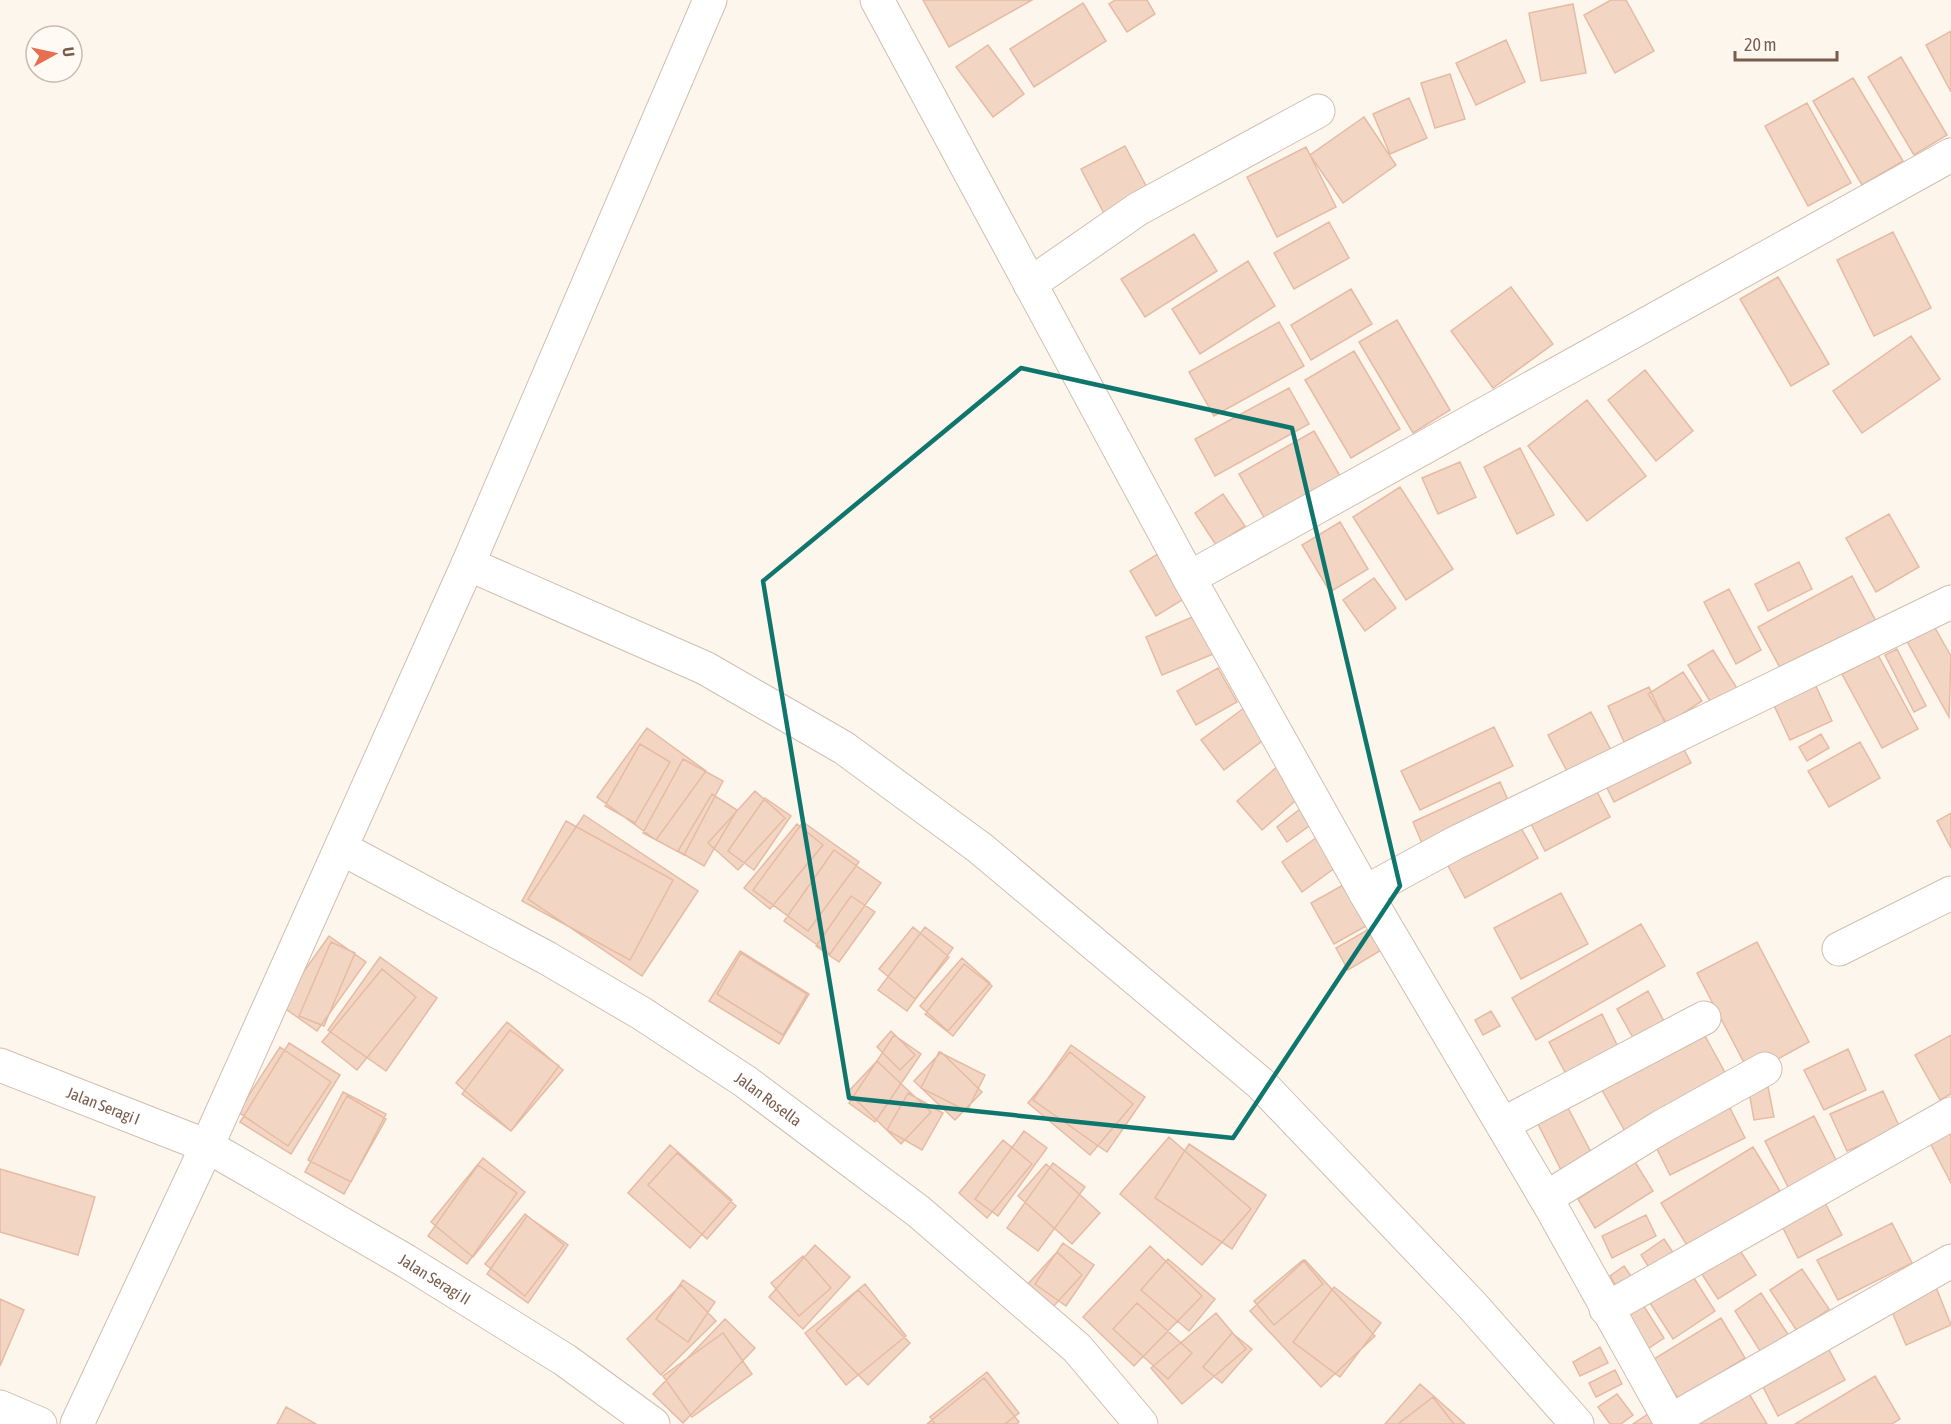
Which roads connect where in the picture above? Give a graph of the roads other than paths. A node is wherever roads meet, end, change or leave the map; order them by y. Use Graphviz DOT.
graph roads {
  1 [pos="710,0"];
  2 [pos="879,1"];
  3 [pos="1318,111"];
  4 [pos="1951,155"];
  5 [pos="1030,284"];
  6 [pos="468,564"];
  7 [pos="1189,578"];
  8 [pos="1951,602"];
  9 [pos="341,848"];
  10 [pos="1365,892"];
  11 [pos="1951,893"];
  12 [pos="1839,949"];
  13 [pos="1704,1018"];
  14 [pos="0,1065"];
  15 [pos="1765,1069"];
  16 [pos="1951,1114"];
  17 [pos="1503,1124"];
  18 [pos="207,1146"];
  19 [pos="1546,1198"];
  20 [pos="1951,1260"];
  21 [pos="1606,1309"];
  22 [pos="0,1407"];
  23 [pos="1671,1422"];
  24 [pos="40,1424"];
  25 [pos="77,1424"];
  26 [pos="653,1424"];
  27 [pos="1141,1424"];
  28 [pos="1577,1424"];
  1 -- 6 [label="street"];
  2 -- 5 [label="street"];
  3 -- 5 [label="street"];
  4 -- 7 [label="street"];
  5 -- 7 [label="street"];
  6 -- 9 [label="street"];
  6 -- 28 [label="street"];
  7 -- 10 [label="street"];
  8 -- 10 [label="street"];
  9 -- 18 [label="street"];
  9 -- 27 [label="street, Jalan Rosella"];
  10 -- 17 [label="street"];
  11 -- 12 [label="street"];
  13 -- 17 [label="street"];
  14 -- 18 [label="street, Jalan Seragi I"];
  15 -- 19 [label="street"];
  16 -- 21 [label="street"];
  17 -- 19 [label="street"];
  18 -- 25 [label="street"];
  18 -- 26 [label="street, Jalan Seragi II"];
  19 -- 21 [label="street"];
  20 -- 23 [label="street"];
  21 -- 23 [label="street"];
  22 -- 24 [label="street"];
}
